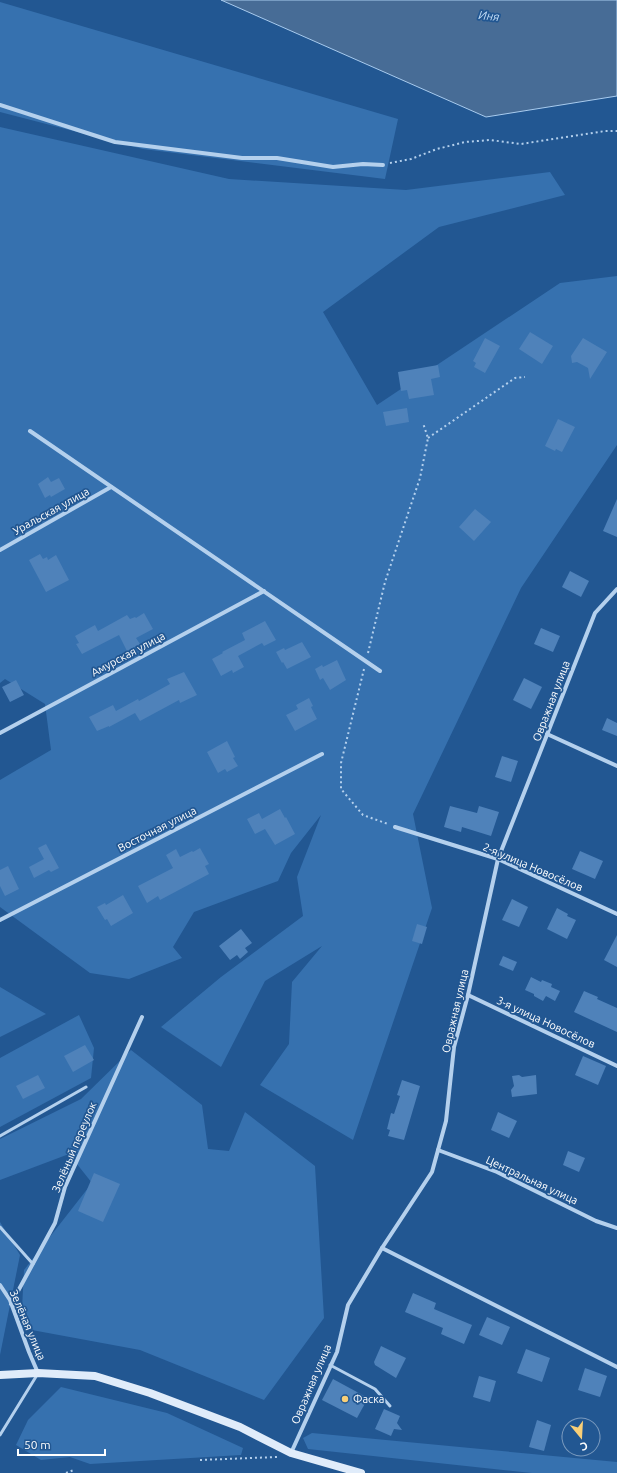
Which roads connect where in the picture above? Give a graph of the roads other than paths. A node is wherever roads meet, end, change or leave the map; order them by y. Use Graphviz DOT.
graph roads {
  1 [pos="0,105"];
  2 [pos="383,165"];
  3 [pos="30,431"];
  4 [pos="111,488"];
  5 [pos="0,550"];
  6 [pos="617,589"];
  7 [pos="264,591"];
  8 [pos="380,671"];
  9 [pos="0,733"];
  10 [pos="547,734"];
  11 [pos="322,754"];
  12 [pos="617,766"];
  13 [pos="395,827"];
  14 [pos="498,859"];
  15 [pos="617,914"];
  16 [pos="0,920"];
  17 [pos="468,995"];
  18 [pos="142,1017"];
  19 [pos="617,1066"];
  20 [pos="86,1088"];
  21 [pos="0,1136"];
  22 [pos="438,1150"];
  23 [pos="0,1227"];
  24 [pos="617,1228"];
  25 [pos="382,1248"];
  26 [pos="33,1264"];
  27 [pos="0,1285"];
  28 [pos="11,1304"];
  29 [pos="330,1365"];
  30 [pos="617,1367"];
  31 [pos="38,1373"];
  32 [pos="0,1375"];
  33 [pos="390,1406"];
  34 [pos="0,1435"];
  35 [pos="291,1453"];
  36 [pos="362,1473"];
  1 -- 2 [label="street"];
  3 -- 4 [label="street"];
  4 -- 5 [label="street, Уральская улица"];
  4 -- 7 [label="street"];
  6 -- 10 [label="street, Овражная улица"];
  7 -- 8 [label="street"];
  7 -- 9 [label="street, Амурская улица"];
  10 -- 12 [label="street"];
  10 -- 14 [label="street, Овражная улица"];
  11 -- 16 [label="street, Восточная улица"];
  13 -- 14 [label="street, 2-я улица Новосёлов"];
  14 -- 15 [label="street, 2-я улица Новосёлов"];
  14 -- 17 [label="street, Овражная улица"];
  17 -- 19 [label="street, 3-я улица Новосёлов"];
  17 -- 22 [label="street, Овражная улица"];
  18 -- 26 [label="street, Зелёный переулок"];
  20 -- 21 [label="lane"];
  22 -- 24 [label="street, Центральная улица"];
  22 -- 25 [label="street, Овражная улица"];
  23 -- 26 [label="lane"];
  25 -- 29 [label="street, Овражная улица"];
  25 -- 30 [label="street"];
  26 -- 28 [label="street, Зелёный переулок"];
  27 -- 28 [label="street, Зелёная улица"];
  28 -- 31 [label="street, Зелёная улица"];
  29 -- 33 [label="lane"];
  29 -- 35 [label="street, Овражная улица"];
  31 -- 32 [label="main road"];
  31 -- 34 [label="lane"];
  31 -- 35 [label="main road"];
  35 -- 36 [label="main road"];
}
